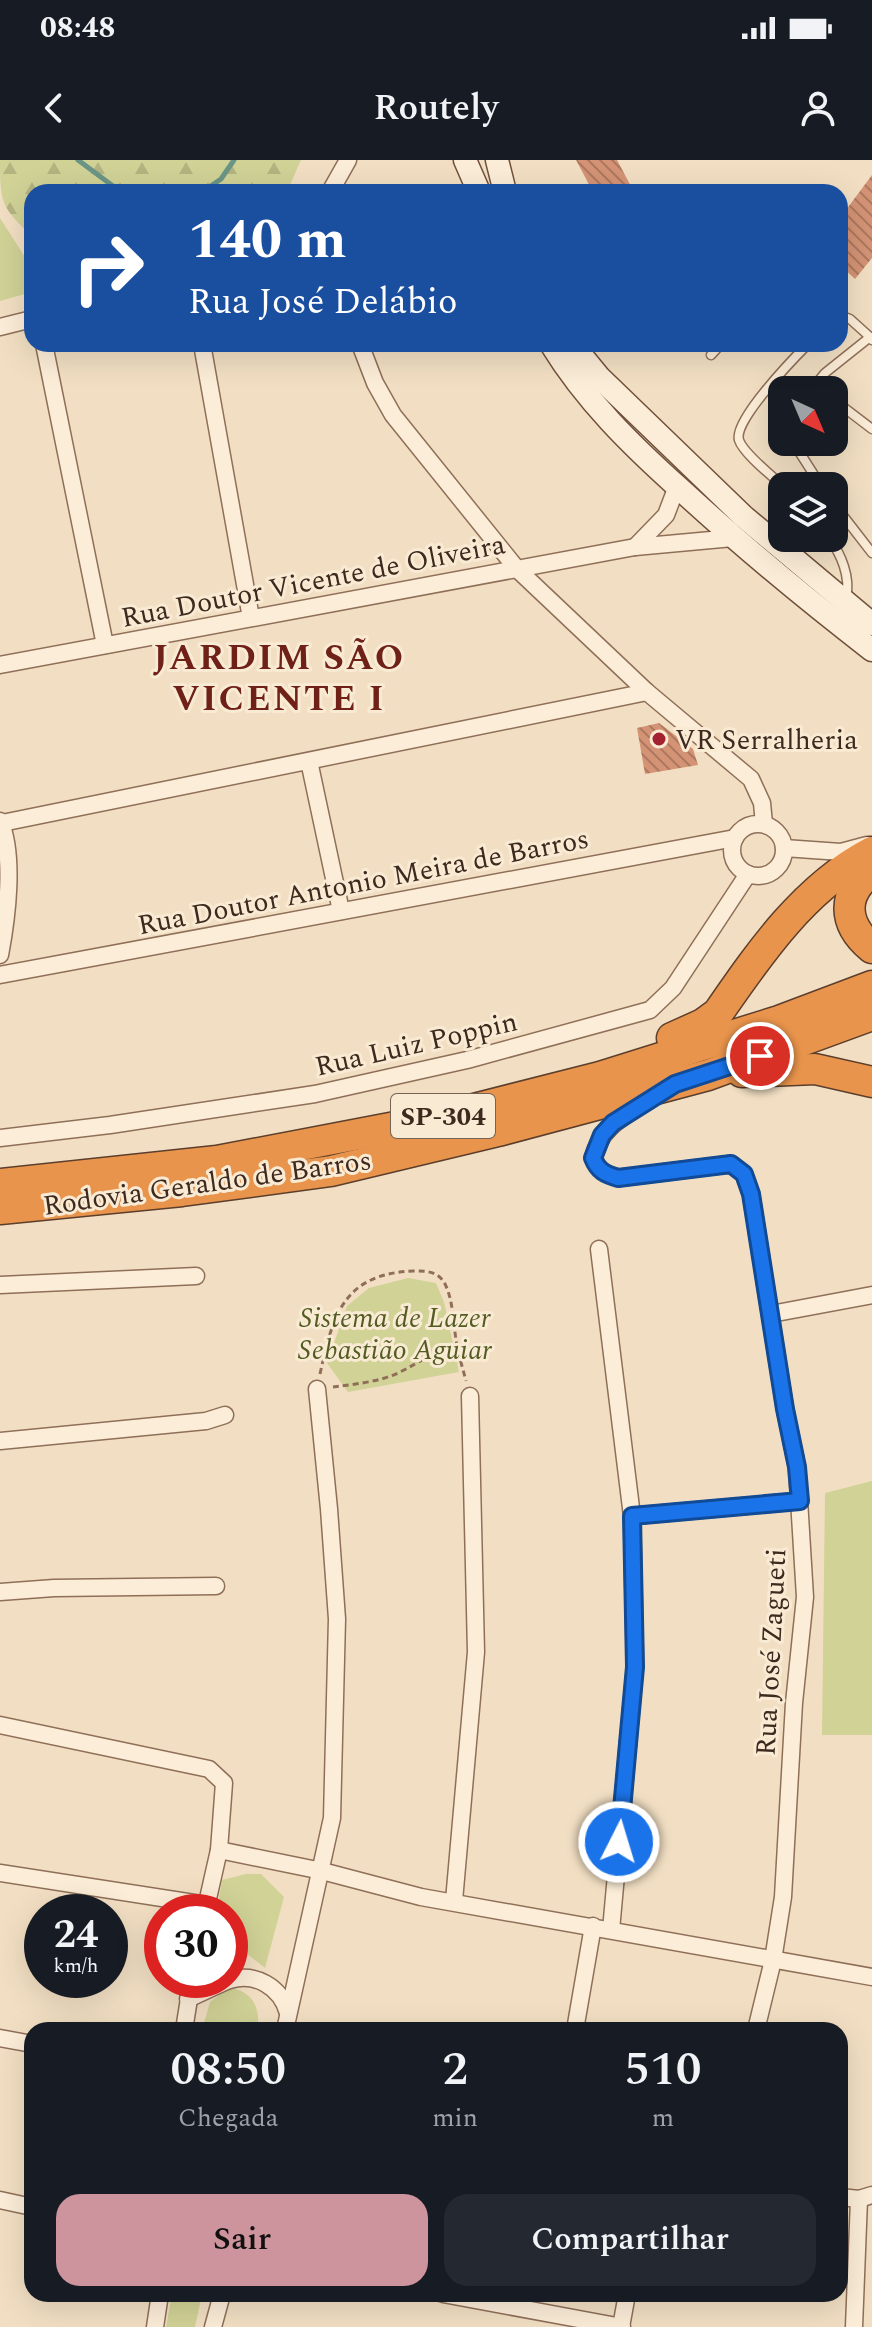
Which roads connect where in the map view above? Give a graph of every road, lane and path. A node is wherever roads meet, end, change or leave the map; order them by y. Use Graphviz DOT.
graph roads {
  1 [pos="348,160"];
  2 [pos="465,160"];
  3 [pos="497,160"];
  4 [pos="334,184"];
  5 [pos="476,184"];
  6 [pos="503,184"];
  7 [pos="848,318"];
  8 [pos="24,321"];
  9 [pos="0,327"];
  10 [pos="871,339"];
  11 [pos="46,352"];
  12 [pos="203,352"];
  13 [pos="363,352"];
  14 [pos="556,352"];
  15 [pos="579,352"];
  16 [pos="714,352"];
  17 [pos="801,352"];
  18 [pos="711,355"];
  19 [pos="823,376"];
  20 [pos="848,411"];
  21 [pos="872,429"];
  22 [pos="769,472"];
  23 [pos="677,486"];
  24 [pos="848,522"];
  25 [pos="733,538"];
  26 [pos="635,547"];
  27 [pos="839,552"];
  28 [pos="872,553"];
  29 [pos="517,569"];
  30 [pos="845,603"];
  31 [pos="251,618"];
  32 [pos="869,632"];
  33 [pos="105,645"];
  34 [pos="0,665"];
  35 [pos="647,692"];
  36 [pos="309,761"];
  37 [pos="1,822"];
  38 [pos="764,824"];
  39 [pos="735,838"];
  40 [pos="872,843"];
  41 [pos="784,848"];
  42 [pos="872,852"];
  43 [pos="872,871"];
  44 [pos="748,874"];
  45 [pos="341,911"];
  46 [pos="872,948"];
  47 [pos="0,955"];
  48 [pos="0,975"];
  49 [pos="872,986"];
  50 [pos="872,1015"];
  51 [pos="708,1075"];
  52 [pos="872,1082"];
  53 [pos="675,1084"];
  54 [pos="466,1110"];
  55 [pos="0,1137"];
  56 [pos="0,1184"];
  57 [pos="0,1209"];
  58 [pos="599,1249"];
  59 [pos="196,1276"];
  60 [pos="0,1285"];
  61 [pos="872,1295"];
  62 [pos="771,1314"];
  63 [pos="457,1345"];
  64 [pos="317,1389"];
  65 [pos="470,1396"];
  66 [pos="225,1415"];
  67 [pos="0,1441"];
  68 [pos="800,1501"];
  69 [pos="632,1516"];
  70 [pos="216,1586"];
  71 [pos="0,1592"];
  72 [pos="0,1725"];
  73 [pos="219,1850"];
  74 [pos="322,1871"];
  75 [pos="0,1873"];
  76 [pos="209,1894"];
  77 [pos="144,1898"];
  78 [pos="454,1901"];
  79 [pos="593,1926"];
  80 [pos="611,1930"];
  81 [pos="773,1960"];
  82 [pos="248,1977"];
  83 [pos="872,1977"];
  84 [pos="188,1999"];
  85 [pos="288,2013"];
  86 [pos="184,2022"];
  87 [pos="286,2022"];
  88 [pos="576,2022"];
  89 [pos="758,2022"];
  90 [pos="0,2038"];
  91 [pos="24,2042"];
  92 [pos="866,2197"];
  93 [pos="0,2200"];
  94 [pos="24,2205"];
  95 [pos="159,2302"];
  96 [pos="220,2302"];
  97 [pos="486,2302"];
  98 [pos="626,2302"];
  99 [pos="155,2327"];
  100 [pos="213,2327"];
  101 [pos="621,2327"];
  102 [pos="854,2327"];
  1 -- 4 [label="street"];
  2 -- 5 [label="main road"];
  3 -- 6 [label="main road"];
  7 -- 10 [label="lane"];
  8 -- 9 [label="street"];
  10 -- 19 [label="lane"];
  11 -- 33 [label="street"];
  12 -- 31 [label="street"];
  13 -- 29 [label="street"];
  14 -- 23 [label="main road"];
  15 -- 30 [label="main road"];
  16 -- 18 [label="lane"];
  17 -- 22 [label="lane"];
  20 -- 21 [label="lane"];
  23 -- 25 [label="main road"];
  23 -- 26 [label="street"];
  24 -- 28 [label="lane"];
  25 -- 26 [label="street, Rua Doutor Vicente de Oliveira"];
  25 -- 32 [label="main road"];
  26 -- 29 [label="street, Rua Doutor Vicente de Oliveira"];
  27 -- 30 [label="lane"];
  29 -- 31 [label="street, Rua Doutor Vicente de Oliveira"];
  29 -- 35 [label="street"];
  30 -- 32 [label="main road"];
  31 -- 33 [label="street, Rua Doutor Vicente de Oliveira"];
  33 -- 34 [label="street, Rua Doutor Vicente de Oliveira"];
  35 -- 36 [label="street"];
  35 -- 38 [label="street"];
  36 -- 37 [label="street"];
  36 -- 45 [label="street"];
  37 -- 47 [label="street"];
  38 -- 39 [label="street"];
  38 -- 41 [label="street"];
  39 -- 44 [label="street"];
  39 -- 45 [label="street, Rua Doutor Antonio Meira de Barros"];
  40 -- 41 [label="street"];
  41 -- 44 [label="street"];
  42 -- 54 [label="highway"];
  43 -- 46 [label="highway"];
  44 -- 55 [label="street, Rua Luiz Poppin"];
  45 -- 48 [label="street, Rua Doutor Antonio Meira de Barros"];
  49 -- 54 [label="highway, Rodovia Geraldo de Barros / SP-304"];
  50 -- 51 [label="highway, Rodovia Geraldo de Barros / SP-304"];
  51 -- 52 [label="highway"];
  51 -- 53 [label="highway, Rodovia Geraldo de Barros / SP-304"];
  53 -- 57 [label="highway, Rodovia Geraldo de Barros / SP-304"];
  53 -- 62 [label="street, Rua José Zagueti"];
  54 -- 56 [label="highway, Rodovia Geraldo de Barros / SP-304"];
  58 -- 69 [label="street"];
  59 -- 60 [label="street"];
  61 -- 62 [label="street"];
  62 -- 68 [label="street, Rua José Zagueti"];
  63 -- 64 [label="path"];
  63 -- 64 [label="path"];
  63 -- 65 [label="path"];
  64 -- 74 [label="street"];
  65 -- 78 [label="street"];
  66 -- 67 [label="street"];
  68 -- 69 [label="street"];
  68 -- 81 [label="street, Rua José Zagueti"];
  69 -- 80 [label="street"];
  70 -- 71 [label="street"];
  72 -- 73 [label="street"];
  73 -- 74 [label="street"];
  73 -- 76 [label="street"];
  74 -- 78 [label="street"];
  74 -- 85 [label="street"];
  75 -- 77 [label="street"];
  78 -- 79 [label="street"];
  79 -- 80 [label="street"];
  79 -- 88 [label="street"];
  80 -- 81 [label="street"];
  81 -- 83 [label="street"];
  81 -- 89 [label="street, Rua José Zagueti"];
  82 -- 85 [label="street"];
  84 -- 86 [label="street"];
  85 -- 87 [label="street"];
  90 -- 91 [label="street"];
  92 -- 102 [label="street"];
  93 -- 94 [label="street"];
  95 -- 99 [label="street"];
  96 -- 100 [label="street"];
  97 -- 101 [label="street"];
  98 -- 101 [label="street"];
}
